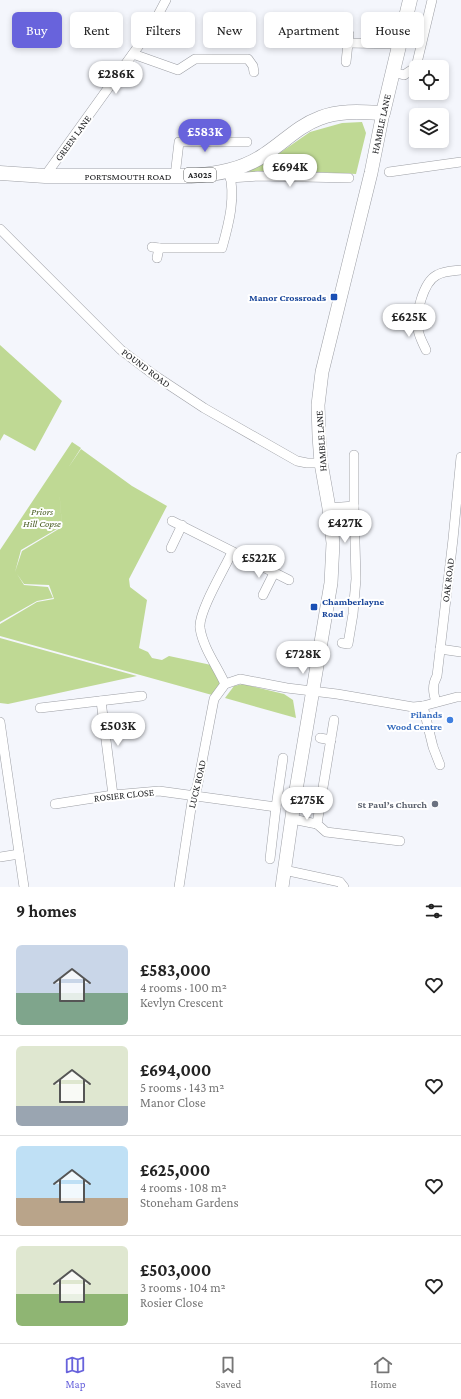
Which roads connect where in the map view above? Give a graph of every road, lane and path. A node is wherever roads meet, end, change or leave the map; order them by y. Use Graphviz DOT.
graph roads {
  1 [pos="166,0"];
  2 [pos="410,0"];
  3 [pos="432,0"];
  4 [pos="407,12"];
  5 [pos="361,39"];
  6 [pos="398,48"];
  7 [pos="133,54"];
  8 [pos="346,62"];
  9 [pos="254,72"];
  10 [pos="393,72"];
  11 [pos="383,113"];
  12 [pos="247,142"];
  13 [pos="461,162"];
  14 [pos="393,169"];
  15 [pos="0,173"];
  16 [pos="229,174"];
  17 [pos="45,176"];
  18 [pos="175,176"];
  19 [pos="349,178"];
  20 [pos="0,229"];
  21 [pos="157,258"];
  22 [pos="461,270"];
  23 [pos="426,350"];
  24 [pos="354,455"];
  25 [pos="461,457"];
  26 [pos="321,463"];
  27 [pos="354,506"];
  28 [pos="329,508"];
  29 [pos="172,521"];
  30 [pos="182,525"];
  31 [pos="171,548"];
  32 [pos="232,552"];
  33 [pos="274,573"];
  34 [pos="289,580"];
  35 [pos="263,595"];
  36 [pos="342,643"];
  37 [pos="440,649"];
  38 [pos="461,652"];
  39 [pos="225,684"];
  40 [pos="313,691"];
  41 [pos="142,696"];
  42 [pos="461,698"];
  43 [pos="101,701"];
  44 [pos="436,702"];
  45 [pos="423,706"];
  46 [pos="40,708"];
  47 [pos="334,720"];
  48 [pos="0,722"];
  49 [pos="320,738"];
  50 [pos="331,740"];
  51 [pos="283,758"];
  52 [pos="440,765"];
  53 [pos="113,795"];
  54 [pos="193,795"];
  55 [pos="55,804"];
  56 [pos="276,807"];
  57 [pos="292,819"];
  58 [pos="317,824"];
  59 [pos="400,841"];
  60 [pos="19,854"];
  61 [pos="0,857"];
  62 [pos="270,859"];
  63 [pos="284,870"];
  64 [pos="24,887"];
  65 [pos="179,887"];
  66 [pos="282,887"];
  67 [pos="344,887"];
  1 -- 7 [label="street, GREEN LANE"];
  2 -- 4 [label="main road, HAMBLE LANE"];
  3 -- 10 [label="street"];
  5 -- 8 [label="street"];
  6 -- 10 [label="main road, HAMBLE LANE"];
  7 -- 9 [label="street"];
  7 -- 17 [label="street, GREEN LANE"];
  10 -- 11 [label="main road, HAMBLE LANE"];
  11 -- 16 [label="main road, PORTSMOUTH ROAD / A3025"];
  11 -- 26 [label="main road, HAMBLE LANE"];
  12 -- 18 [label="street"];
  13 -- 14 [label="street"];
  15 -- 17 [label="main road, PORTSMOUTH ROAD / A3025"];
  16 -- 18 [label="main road, PORTSMOUTH ROAD / A3025"];
  16 -- 19 [label="street"];
  16 -- 21 [label="street"];
  17 -- 18 [label="main road, PORTSMOUTH ROAD / A3025"];
  20 -- 26 [label="street, POUND ROAD"];
  22 -- 23 [label="street"];
  24 -- 27 [label="street"];
  25 -- 37 [label="street, OAK ROAD"];
  26 -- 28 [label="main road, HAMBLE LANE"];
  27 -- 28 [label="street"];
  27 -- 36 [label="street"];
  28 -- 40 [label="main road, HAMBLE LANE"];
  29 -- 30 [label="street"];
  30 -- 31 [label="street"];
  30 -- 32 [label="street"];
  32 -- 33 [label="street"];
  32 -- 39 [label="street"];
  33 -- 34 [label="street"];
  33 -- 35 [label="street"];
  37 -- 38 [label="street"];
  37 -- 44 [label="street, OAK ROAD"];
  39 -- 40 [label="street"];
  39 -- 54 [label="street, LUCK ROAD"];
  40 -- 45 [label="street"];
  40 -- 57 [label="main road, HAMBLE LANE"];
  41 -- 43 [label="street"];
  42 -- 44 [label="street"];
  43 -- 46 [label="street"];
  43 -- 53 [label="street"];
  44 -- 45 [label="street"];
  45 -- 52 [label="street"];
  47 -- 50 [label="street"];
  48 -- 60 [label="street"];
  49 -- 50 [label="street"];
  50 -- 58 [label="street"];
  51 -- 56 [label="street"];
  53 -- 54 [label="street, ROSIER CLOSE"];
  53 -- 55 [label="street, ROSIER CLOSE"];
  54 -- 56 [label="street, ROSIER CLOSE"];
  54 -- 65 [label="street, LUCK ROAD"];
  56 -- 62 [label="street"];
  57 -- 58 [label="street"];
  57 -- 63 [label="main road, HAMBLE LANE"];
  58 -- 59 [label="street"];
  60 -- 61 [label="street"];
  60 -- 64 [label="street"];
  63 -- 66 [label="main road, HAMBLE LANE"];
  63 -- 67 [label="street"];
}
